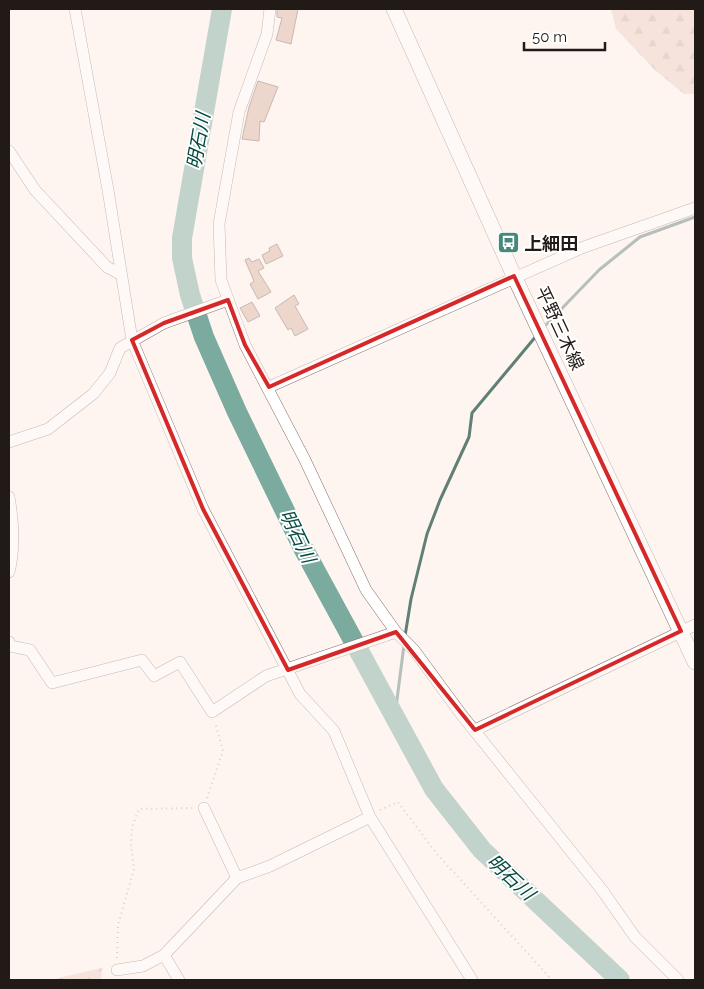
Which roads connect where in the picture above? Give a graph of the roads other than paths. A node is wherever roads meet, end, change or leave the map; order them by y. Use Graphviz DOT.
graph roads {
  1 [pos="76,9"];
  2 [pos="270,9"];
  3 [pos="394,9"];
  4 [pos="9,151"];
  5 [pos="695,208"];
  6 [pos="120,274"];
  7 [pos="514,276"];
  8 [pos="228,300"];
  9 [pos="132,340"];
  10 [pos="269,387"];
  11 [pos="9,442"];
  12 [pos="9,497"];
  13 [pos="9,572"];
  14 [pos="688,628"];
  15 [pos="396,632"];
  16 [pos="9,642"];
  17 [pos="695,662"];
  18 [pos="288,670"];
  19 [pos="475,730"];
  20 [pos="204,808"];
  21 [pos="370,817"];
  22 [pos="237,878"];
  23 [pos="164,955"];
  24 [pos="117,970"];
  25 [pos="179,980"];
  26 [pos="472,980"];
  27 [pos="678,980"];
  1 -- 6 [label="street"];
  2 -- 8 [label="street"];
  3 -- 7 [label="main road, 平野三木線"];
  4 -- 6 [label="street"];
  5 -- 7 [label="street"];
  6 -- 9 [label="street"];
  7 -- 10 [label="street"];
  7 -- 14 [label="main road, 平野三木線"];
  8 -- 9 [label="street"];
  8 -- 10 [label="street"];
  9 -- 11 [label="street"];
  9 -- 18 [label="street"];
  10 -- 15 [label="street"];
  12 -- 13 [label="street"];
  14 -- 17 [label="main road, 平野三木線"];
  14 -- 19 [label="street"];
  15 -- 18 [label="street"];
  15 -- 19 [label="street"];
  16 -- 18 [label="street"];
  18 -- 21 [label="street"];
  19 -- 27 [label="street"];
  20 -- 22 [label="street"];
  21 -- 22 [label="street"];
  21 -- 26 [label="street"];
  22 -- 23 [label="street"];
  23 -- 24 [label="street"];
  23 -- 25 [label="street"];
}
